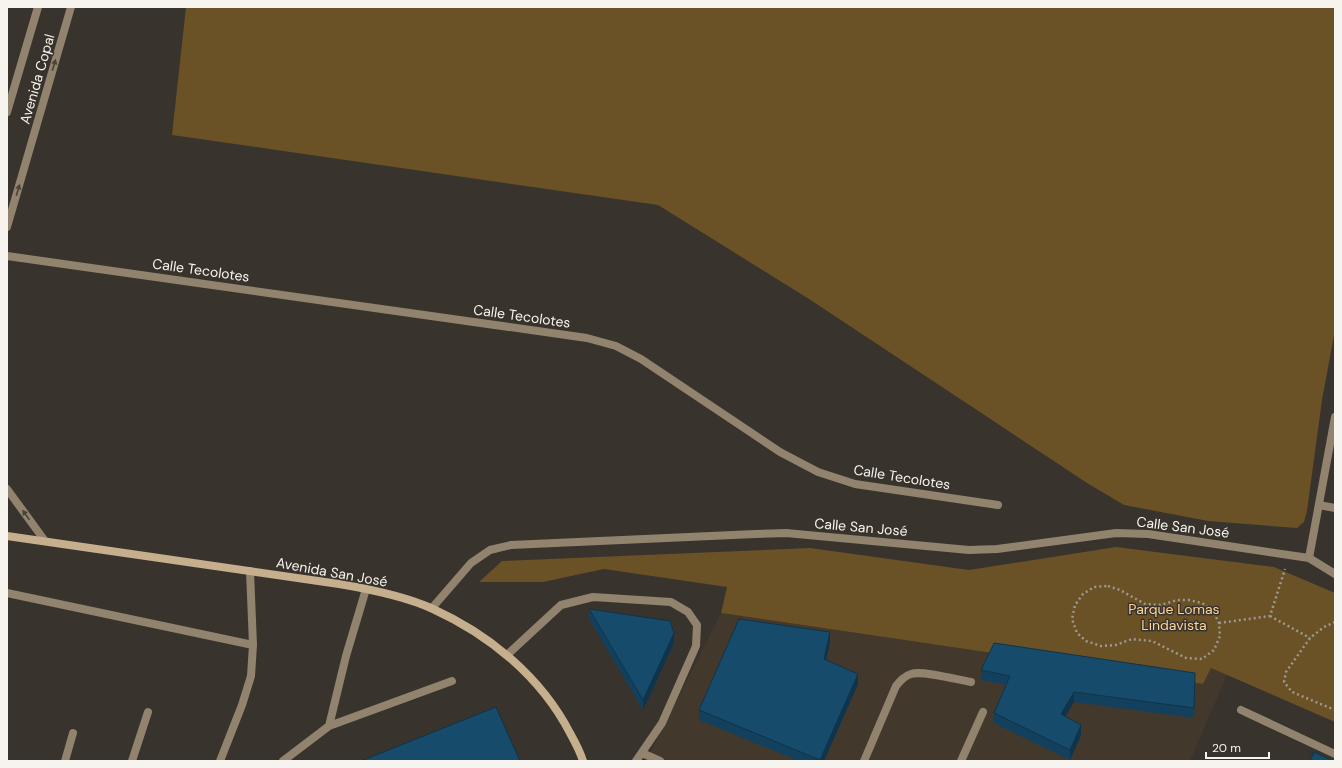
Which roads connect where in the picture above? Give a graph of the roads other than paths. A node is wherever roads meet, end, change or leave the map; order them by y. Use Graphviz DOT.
graph roads {
  1 [pos="38,7"];
  2 [pos="71,7"];
  3 [pos="7,112"];
  4 [pos="7,227"];
  5 [pos="7,256"];
  6 [pos="1335,417"];
  7 [pos="7,489"];
  8 [pos="998,505"];
  9 [pos="1319,505"];
  10 [pos="1335,508"];
  11 [pos="7,536"];
  12 [pos="45,542"];
  13 [pos="1309,558"];
  14 [pos="250,571"];
  15 [pos="1335,574"];
  16 [pos="366,589"];
  17 [pos="7,593"];
  18 [pos="432,608"];
  19 [pos="253,645"];
  20 [pos="507,655"];
  21 [pos="452,681"];
  22 [pos="971,682"];
  23 [pos="1241,710"];
  24 [pos="148,712"];
  25 [pos="983,712"];
  26 [pos="329,726"];
  27 [pos="74,733"];
  28 [pos="642,753"];
  29 [pos="1335,754"];
  30 [pos="65,761"];
  31 [pos="132,761"];
  32 [pos="220,761"];
  33 [pos="283,761"];
  34 [pos="583,761"];
  35 [pos="636,761"];
  36 [pos="660,761"];
  37 [pos="864,761"];
  38 [pos="961,761"];
  1 -- 3 [label="street, Avenida Copal"];
  4 -- 2 [label="street, Avenida Copal, one-way"];
  5 -- 8 [label="street, Calle Tecolotes"];
  6 -- 9 [label="street"];
  12 -- 7 [label="street, one-way"];
  9 -- 10 [label="street"];
  9 -- 13 [label="street"];
  11 -- 12 [label="main road, Avenida San José"];
  12 -- 14 [label="main road, Avenida San José"];
  13 -- 15 [label="street"];
  13 -- 18 [label="street, Calle San José"];
  14 -- 16 [label="main road, Avenida San José"];
  14 -- 19 [label="street"];
  16 -- 18 [label="main road, Avenida San José"];
  16 -- 26 [label="street"];
  17 -- 19 [label="street"];
  18 -- 20 [label="main road, Avenida San José"];
  19 -- 32 [label="street"];
  20 -- 28 [label="street"];
  20 -- 34 [label="main road, Avenida San José"];
  21 -- 26 [label="street"];
  22 -- 37 [label="street"];
  23 -- 29 [label="street"];
  24 -- 31 [label="street"];
  25 -- 38 [label="street"];
  26 -- 33 [label="street"];
  27 -- 30 [label="street"];
  28 -- 35 [label="street"];
  28 -- 36 [label="street"];
}
